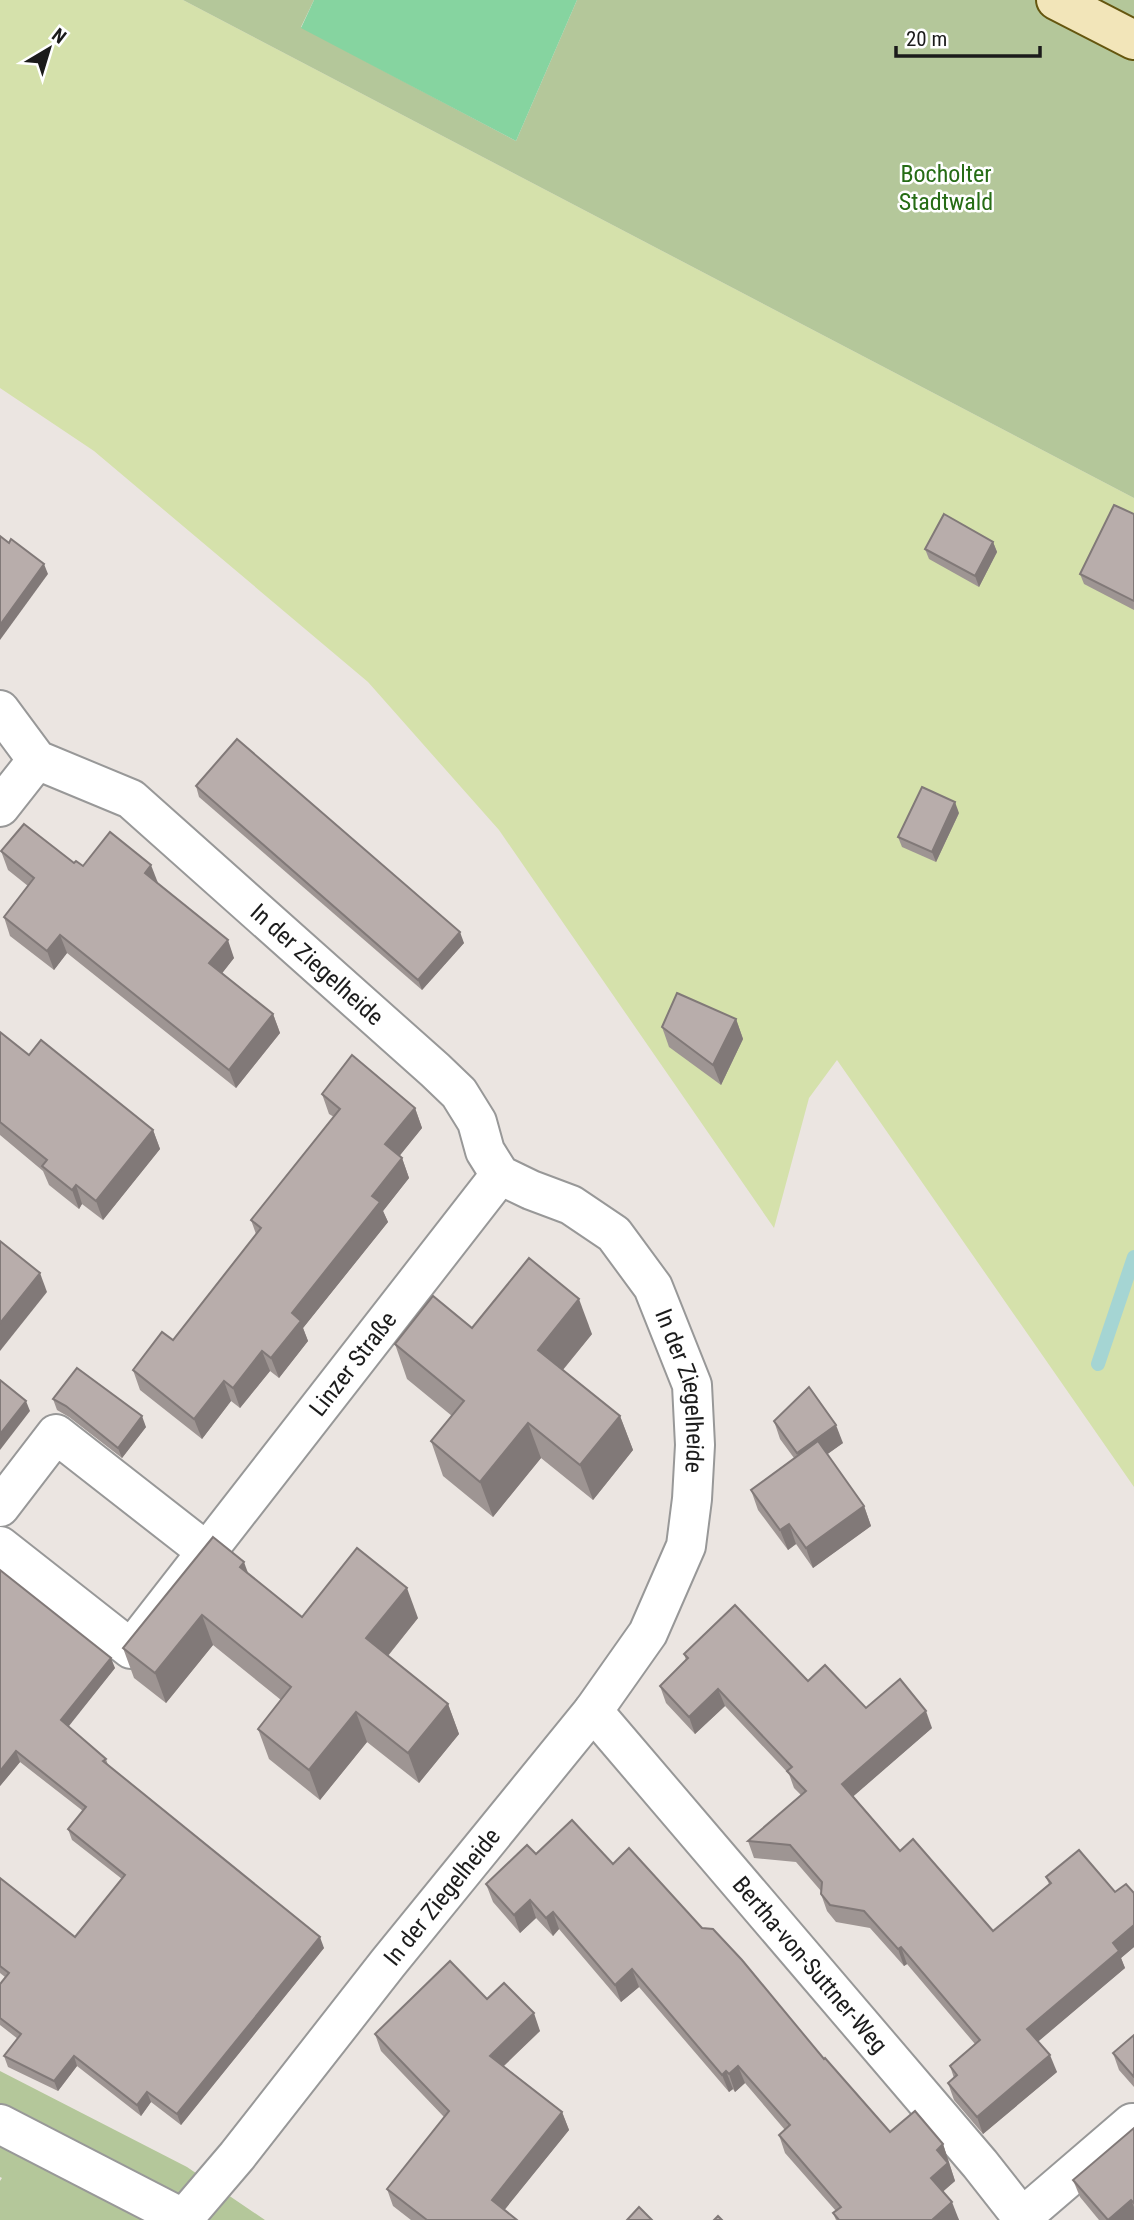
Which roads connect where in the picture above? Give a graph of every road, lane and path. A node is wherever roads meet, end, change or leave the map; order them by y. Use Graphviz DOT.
graph roads {
  1 [pos="1056,0"];
  2 [pos="1134,40"];
  3 [pos="0,710"];
  4 [pos="37,760"];
  5 [pos="0,807"];
  6 [pos="500,1175"];
  7 [pos="0,1507"];
  8 [pos="0,1546"];
  9 [pos="207,1552"];
  10 [pos="593,1711"];
  11 [pos="1132,2123"];
  12 [pos="0,2124"];
  13 [pos="185,2219"];
  14 [pos="1021,2219"];
  1 -- 2 [label="street"];
  3 -- 4 [label="street"];
  4 -- 5 [label="street"];
  4 -- 6 [label="street, In der Ziegelheide"];
  6 -- 9 [label="street, Linzer Straße"];
  6 -- 10 [label="street, In der Ziegelheide"];
  7 -- 9 [label="street"];
  8 -- 9 [label="street, Linzer Straße"];
  10 -- 13 [label="street, In der Ziegelheide"];
  10 -- 14 [label="street, Bertha-von-Suttner-Weg"];
  11 -- 14 [label="street"];
  12 -- 13 [label="street, In der Ziegelheide"];
}
